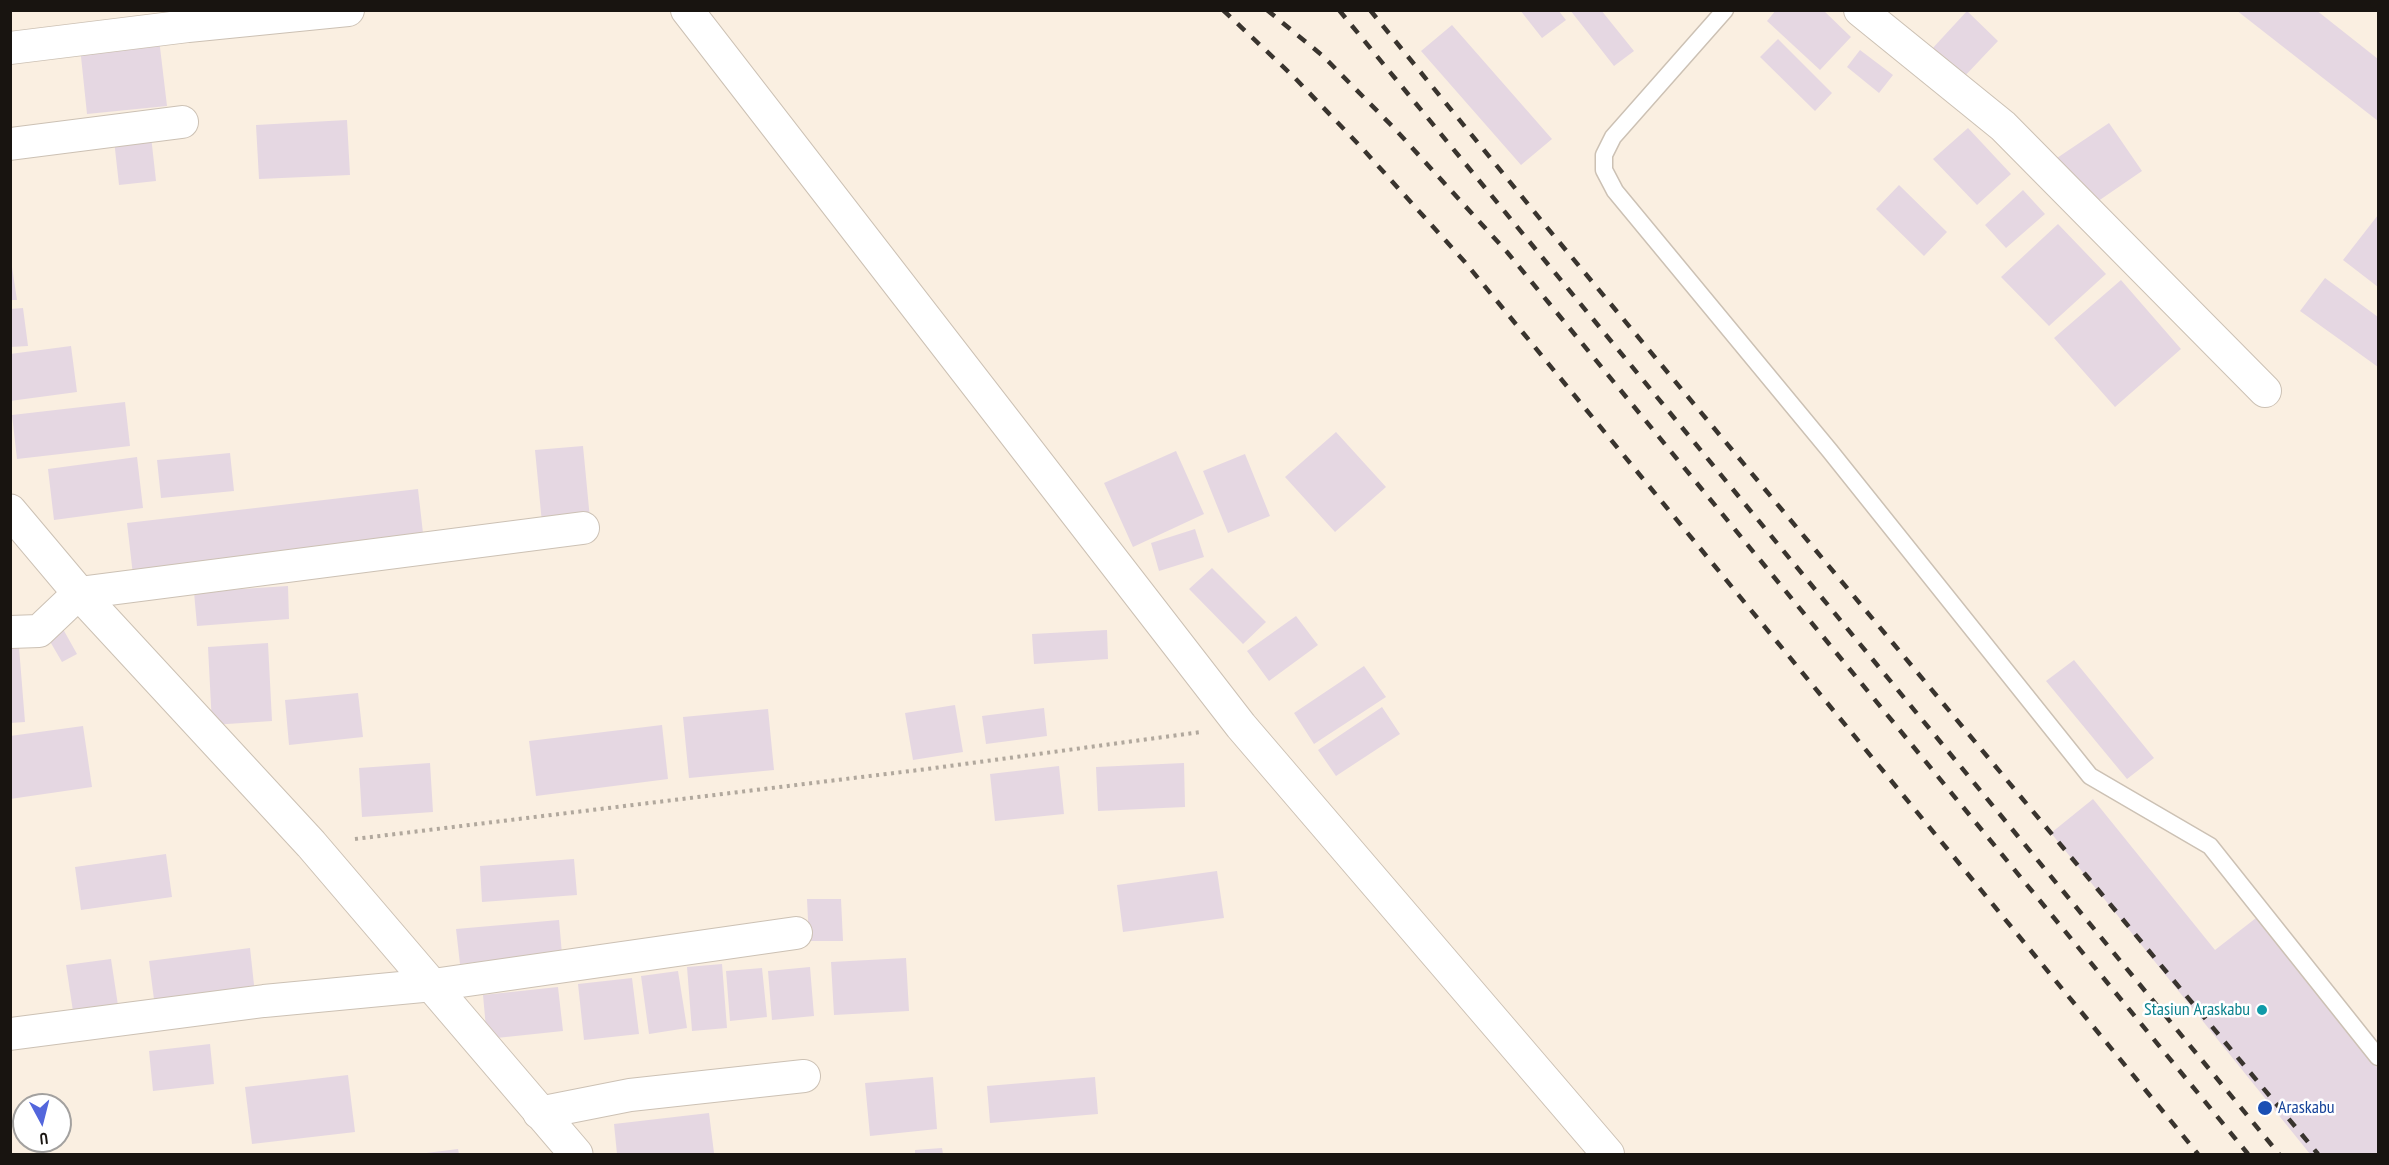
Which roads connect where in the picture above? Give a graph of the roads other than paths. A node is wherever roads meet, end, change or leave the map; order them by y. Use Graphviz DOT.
graph roads {
  1 [pos="348,10"];
  2 [pos="687,10"];
  3 [pos="1725,10"];
  4 [pos="1860,10"];
  5 [pos="10,48"];
  6 [pos="182,122"];
  7 [pos="10,144"];
  8 [pos="2265,390"];
  9 [pos="10,511"];
  10 [pos="583,528"];
  11 [pos="79,593"];
  12 [pos="10,632"];
  13 [pos="796,933"];
  14 [pos="433,985"];
  15 [pos="10,1034"];
  16 [pos="2379,1057"];
  17 [pos="804,1076"];
  18 [pos="539,1113"];
  19 [pos="576,1155"];
  20 [pos="1608,1155"];
  1 -- 5 [label="street"];
  2 -- 20 [label="street"];
  3 -- 16 [label="lane"];
  4 -- 8 [label="street"];
  6 -- 7 [label="street"];
  9 -- 11 [label="main road"];
  10 -- 11 [label="street"];
  11 -- 12 [label="street"];
  11 -- 14 [label="main road"];
  13 -- 14 [label="street"];
  14 -- 15 [label="street"];
  14 -- 18 [label="main road"];
  17 -- 18 [label="street"];
  18 -- 19 [label="main road"];
}
